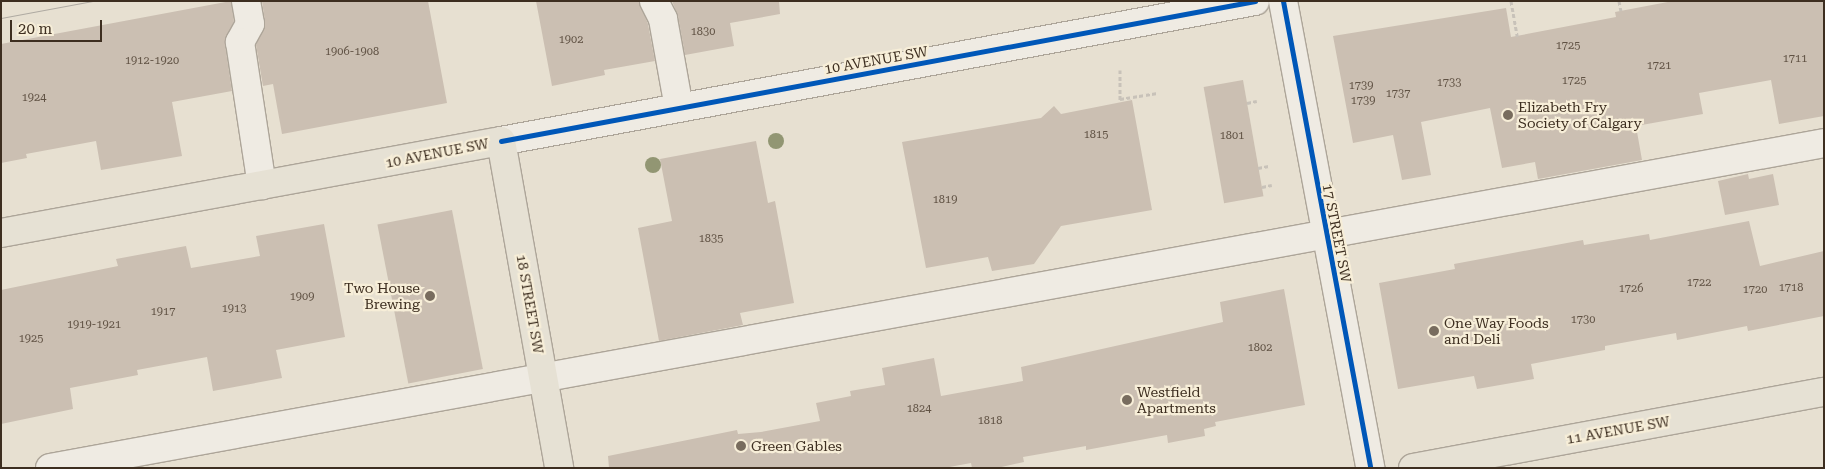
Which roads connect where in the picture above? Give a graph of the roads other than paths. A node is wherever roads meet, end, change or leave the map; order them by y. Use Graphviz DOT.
graph roads {
  1 [pos="246,1"];
  2 [pos="654,1"];
  3 [pos="1283,1"];
  4 [pos="1248,2"];
  5 [pos="678,108"];
  6 [pos="501,141"];
  7 [pos="1824,143"];
  8 [pos="262,185"];
  9 [pos="1325,232"];
  10 [pos="1,233"];
  11 [pos="543,378"];
  12 [pos="1824,392"];
  13 [pos="50,468"];
  14 [pos="558,468"];
  15 [pos="1370,468"];
  16 [pos="1413,468"];
  1 -- 8 [label="street"];
  2 -- 5 [label="street"];
  3 -- 9 [label="street, 17 STREET SW"];
  4 -- 5 [label="street, 10 AVENUE SW"];
  5 -- 6 [label="street, 10 AVENUE SW"];
  6 -- 8 [label="main road, 10 AVENUE SW"];
  6 -- 11 [label="main road, 18 STREET SW"];
  7 -- 9 [label="street"];
  8 -- 10 [label="main road, 10 AVENUE SW"];
  9 -- 11 [label="street"];
  9 -- 15 [label="street, 17 STREET SW"];
  11 -- 13 [label="street"];
  11 -- 14 [label="main road, 18 STREET SW"];
  12 -- 16 [label="main road, 11 AVENUE SW"];
}
